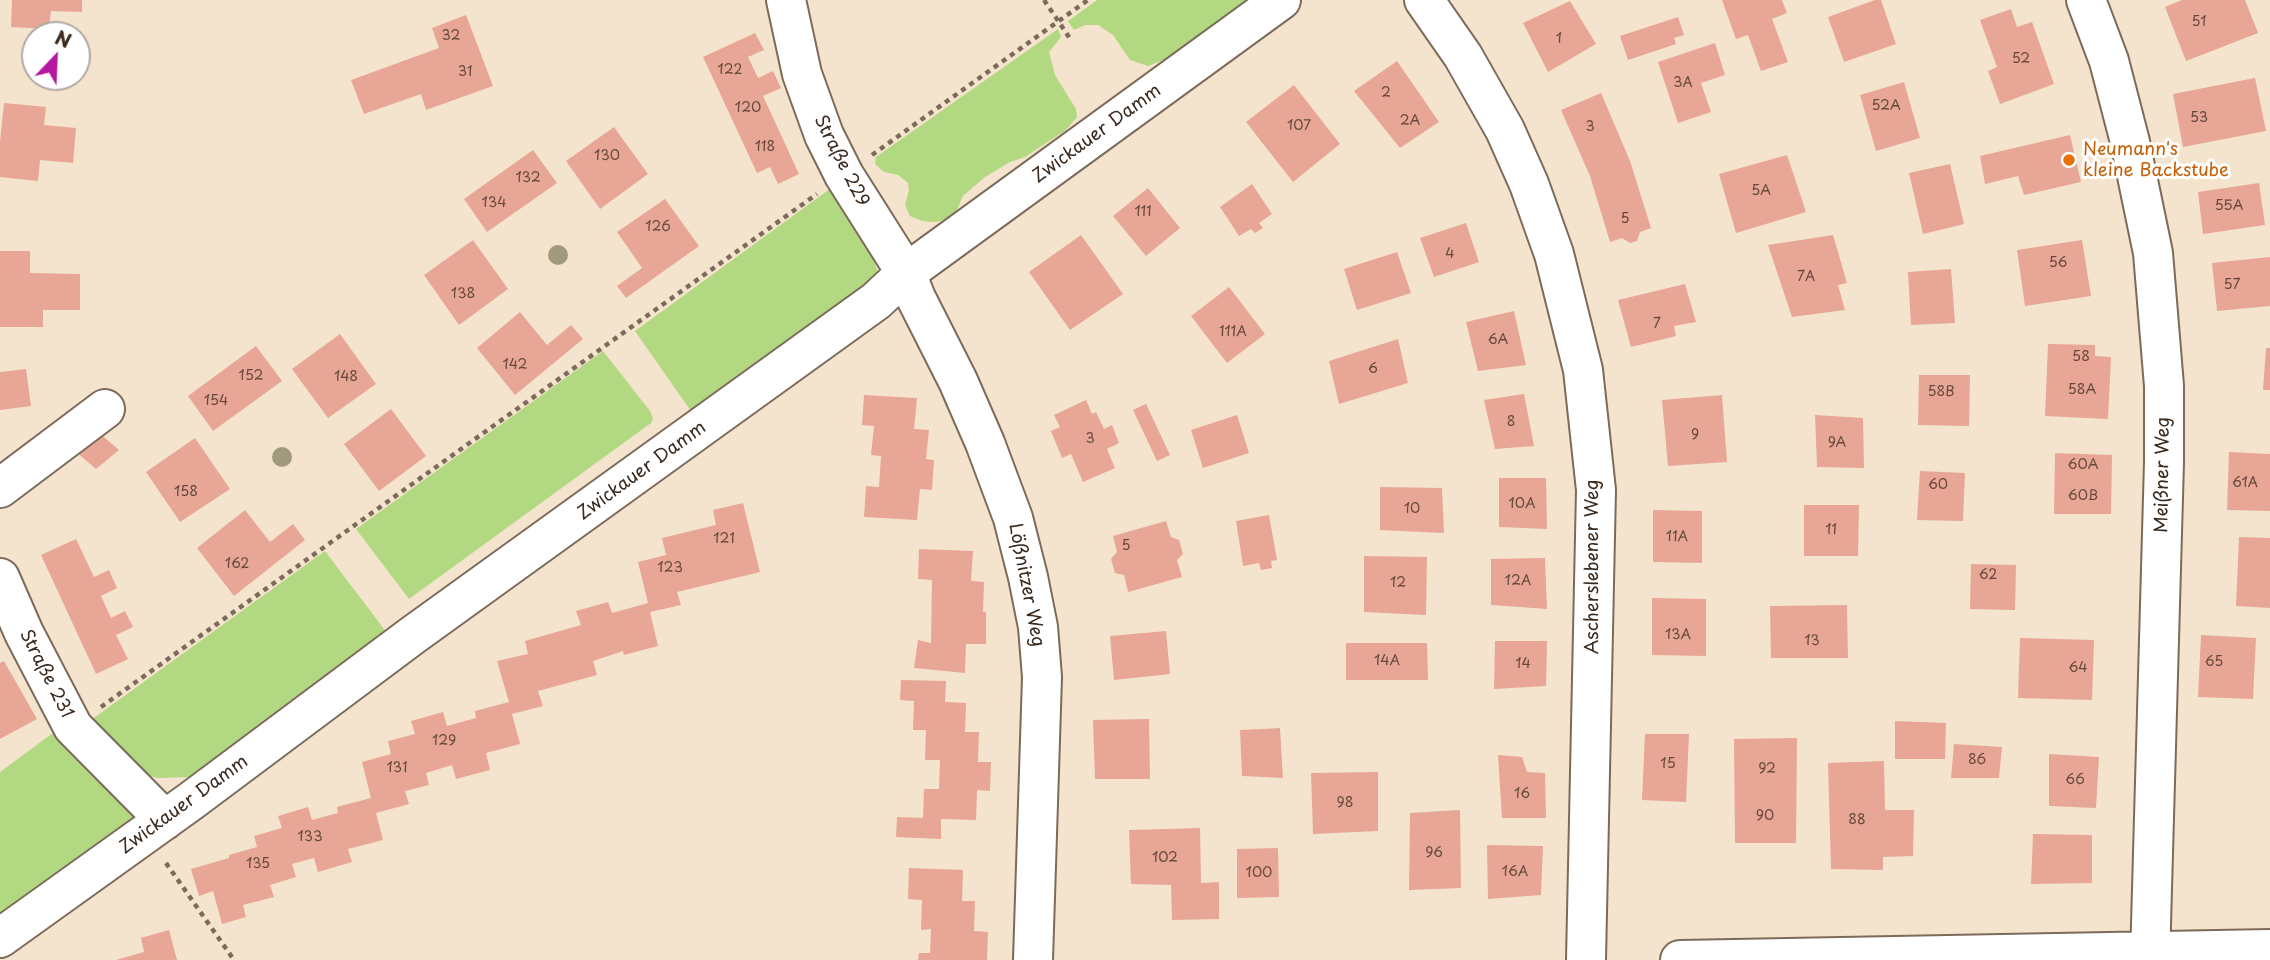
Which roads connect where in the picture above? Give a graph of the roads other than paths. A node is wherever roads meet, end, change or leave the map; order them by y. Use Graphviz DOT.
graph roads {
  1 [pos="786,0"];
  2 [pos="1280,0"];
  3 [pos="1424,0"];
  4 [pos="2086,0"];
  5 [pos="906,274"];
  6 [pos="105,409"];
  7 [pos="0,488"];
  8 [pos="0,578"];
  9 [pos="163,837"];
  10 [pos="0,938"];
  11 [pos="2270,949"];
  12 [pos="2150,955"];
  13 [pos="1033,960"];
  14 [pos="1586,960"];
  15 [pos="1680,960"];
  1 -- 5 [label="street, Straße 229"];
  2 -- 5 [label="street, Zwickauer Damm"];
  3 -- 14 [label="street, Ascherslebener Weg"];
  4 -- 12 [label="street, Meißner Weg"];
  5 -- 9 [label="street, Zwickauer Damm"];
  5 -- 13 [label="street, Lößnitzer Weg"];
  6 -- 7 [label="street"];
  8 -- 9 [label="street, Straße 231"];
  9 -- 10 [label="street, Zwickauer Damm"];
  11 -- 12 [label="street"];
  12 -- 15 [label="street"];
}
